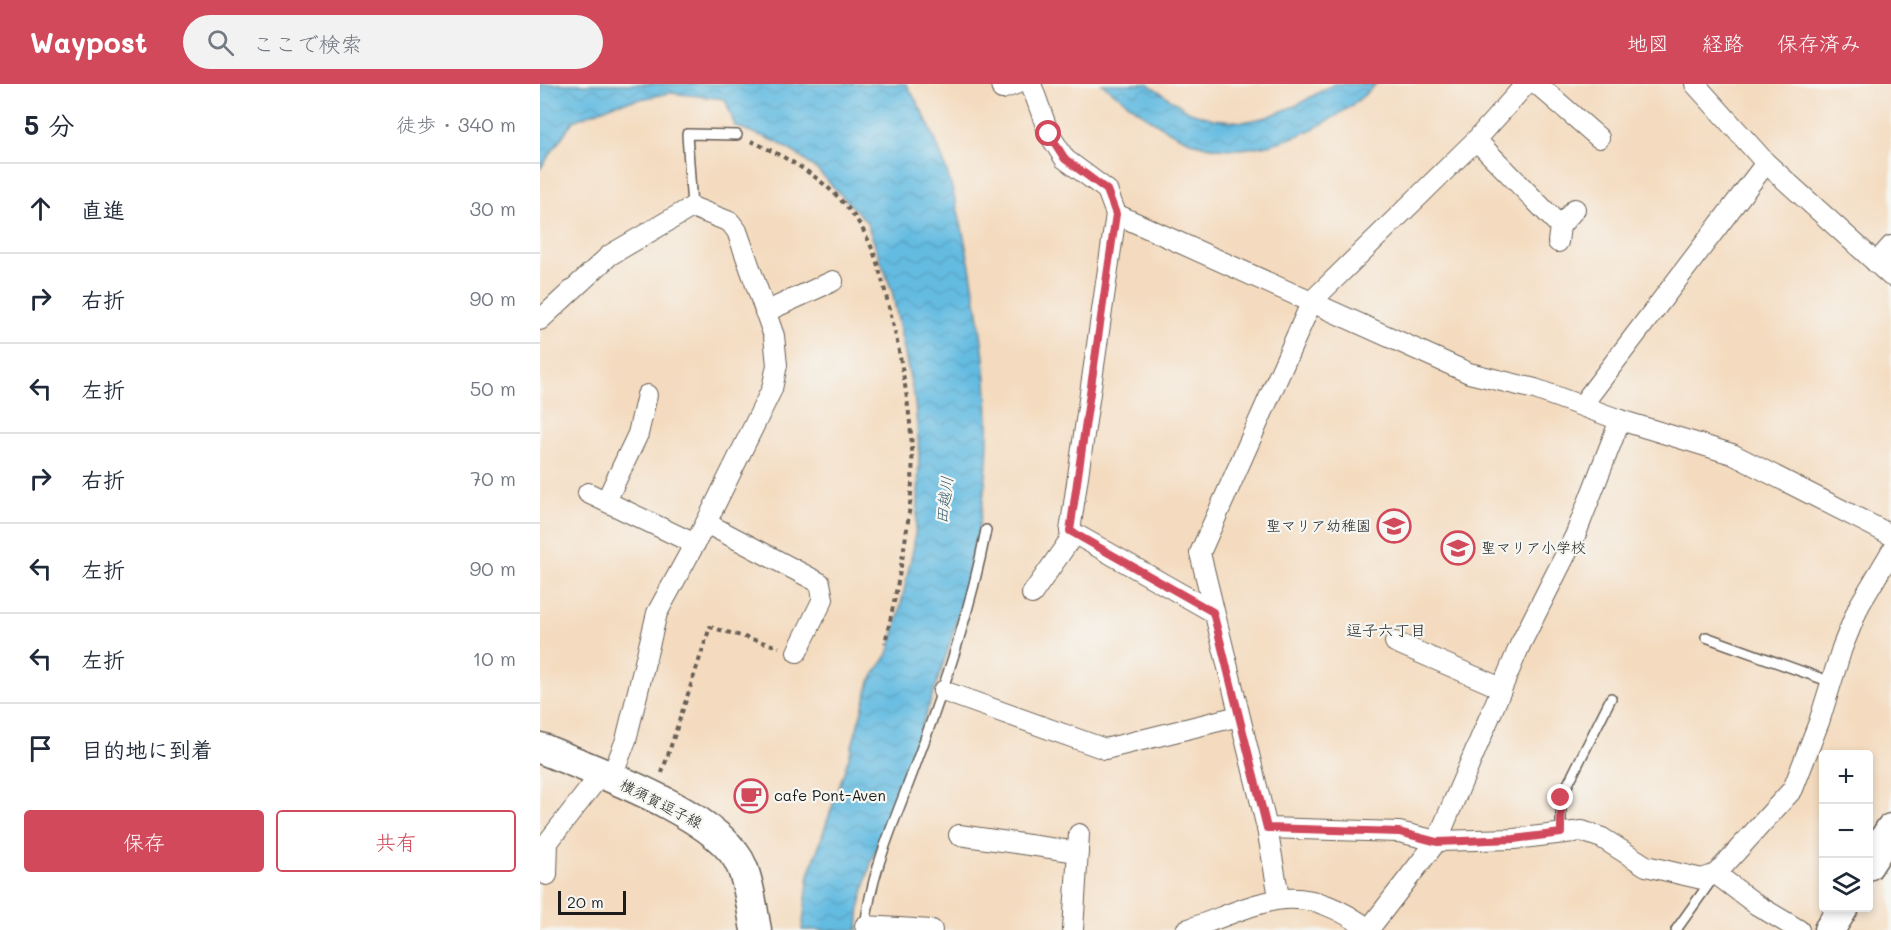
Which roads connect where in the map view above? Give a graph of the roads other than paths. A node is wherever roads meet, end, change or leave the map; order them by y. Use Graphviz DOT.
graph roads {
  1 [pos="1000,84"];
  2 [pos="1016,84"];
  3 [pos="1031,84"];
  4 [pos="1527,84"];
  5 [pos="1537,84"];
  6 [pos="1695,84"];
  7 [pos="736,135"];
  8 [pos="1599,138"];
  9 [pos="1476,140"];
  10 [pos="1766,163"];
  11 [pos="692,207"];
  12 [pos="1575,209"];
  13 [pos="1116,214"];
  14 [pos="1891,246"];
  15 [pos="1876,263"];
  16 [pos="1891,276"];
  17 [pos="833,281"];
  18 [pos="1312,302"];
  19 [pos="765,312"];
  20 [pos="540,320"];
  21 [pos="647,395"];
  22 [pos="1582,405"];
  23 [pos="1620,420"];
  24 [pos="706,523"];
  25 [pos="986,530"];
  26 [pos="1074,534"];
  27 [pos="1891,535"];
  28 [pos="695,544"];
  29 [pos="1891,552"];
  30 [pos="1032,594"];
  31 [pos="1213,612"];
  32 [pos="1706,637"];
  33 [pos="1395,642"];
  34 [pos="797,652"];
  35 [pos="1831,682"];
  36 [pos="1502,688"];
  37 [pos="943,691"];
  38 [pos="1611,698"];
  39 [pos="1239,716"];
  40 [pos="540,748"];
  41 [pos="606,776"];
  42 [pos="1267,828"];
  43 [pos="1891,829"];
  44 [pos="1561,833"];
  45 [pos="959,835"];
  46 [pos="1437,842"];
  47 [pos="1873,859"];
  48 [pos="1716,874"];
  49 [pos="547,875"];
  50 [pos="1279,897"];
  51 [pos="1840,912"];
  52 [pos="865,928"];
  53 [pos="756,930"];
  54 [pos="932,930"];
  55 [pos="1073,930"];
  56 [pos="1186,930"];
  57 [pos="1370,930"];
  58 [pos="1676,930"];
  59 [pos="1799,930"];
  60 [pos="1829,930"];
  1 -- 2 [label="street"];
  3 -- 13 [label="street"];
  4 -- 9 [label="street"];
  5 -- 8 [label="street"];
  6 -- 10 [label="street"];
  7 -- 11 [label="lane"];
  9 -- 12 [label="street"];
  9 -- 18 [label="street"];
  10 -- 15 [label="street"];
  10 -- 22 [label="street"];
  11 -- 19 [label="street"];
  11 -- 20 [label="street"];
  13 -- 18 [label="street"];
  13 -- 26 [label="street"];
  14 -- 15 [label="street"];
  15 -- 16 [label="street"];
  17 -- 19 [label="street"];
  18 -- 22 [label="street"];
  18 -- 31 [label="street"];
  19 -- 24 [label="street"];
  21 -- 28 [label="street"];
  22 -- 23 [label="street"];
  23 -- 27 [label="street"];
  23 -- 36 [label="street"];
  24 -- 28 [label="street"];
  24 -- 34 [label="street"];
  25 -- 37 [label="lane"];
  26 -- 30 [label="street"];
  26 -- 31 [label="street"];
  28 -- 41 [label="street"];
  29 -- 35 [label="street"];
  31 -- 39 [label="street"];
  32 -- 35 [label="lane"];
  33 -- 36 [label="street"];
  35 -- 48 [label="street"];
  36 -- 46 [label="street"];
  37 -- 39 [label="street"];
  37 -- 52 [label="lane"];
  38 -- 44 [label="lane"];
  39 -- 42 [label="street"];
  40 -- 41 [label="main road, 横須賀逗子線"];
  41 -- 49 [label="street"];
  41 -- 53 [label="main road, 横須賀逗子線"];
  42 -- 46 [label="street"];
  42 -- 50 [label="street"];
  43 -- 47 [label="main road"];
  44 -- 46 [label="street"];
  44 -- 48 [label="street"];
  45 -- 55 [label="street"];
  46 -- 57 [label="street"];
  48 -- 58 [label="lane"];
  48 -- 59 [label="street"];
  50 -- 56 [label="street"];
  50 -- 57 [label="street"];
  51 -- 60 [label="main road"];
  52 -- 54 [label="street"];
}
